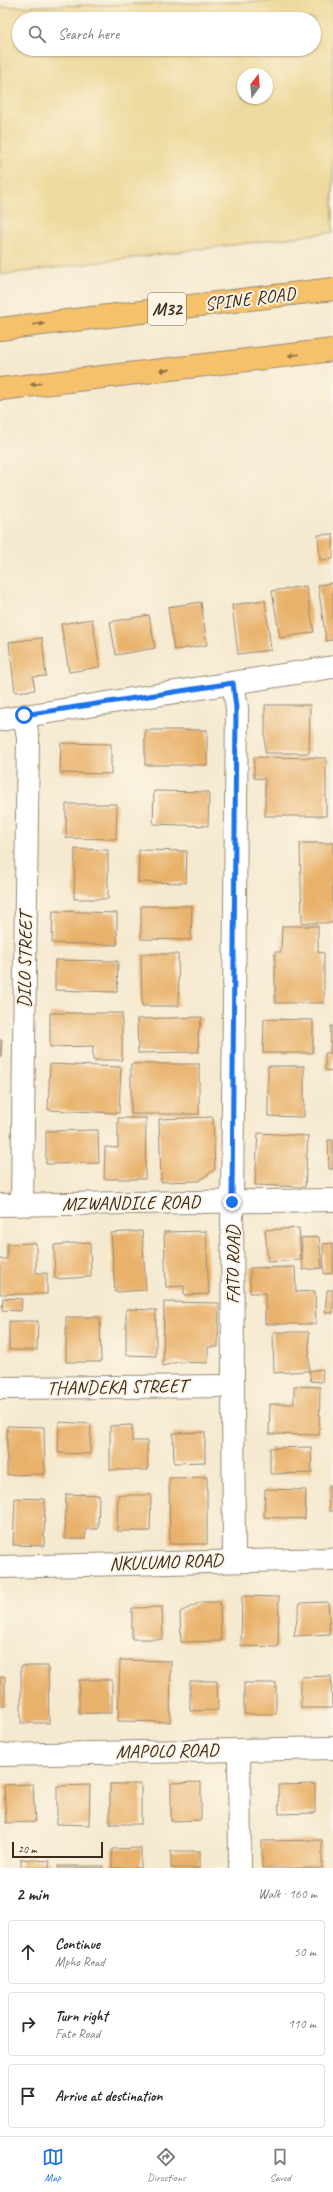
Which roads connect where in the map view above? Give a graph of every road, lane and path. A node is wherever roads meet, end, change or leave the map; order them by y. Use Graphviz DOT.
graph roads {
  1 [pos="333,289"];
  2 [pos="0,329"];
  3 [pos="333,350"];
  4 [pos="0,389"];
  5 [pos="333,667"];
  6 [pos="233,683"];
  7 [pos="24,715"];
  8 [pos="0,720"];
  9 [pos="333,1200"];
  10 [pos="232,1202"];
  11 [pos="22,1204"];
  12 [pos="0,1205"];
  13 [pos="233,1386"];
  14 [pos="0,1388"];
  15 [pos="333,1559"];
  16 [pos="234,1560"];
  17 [pos="0,1567"];
  18 [pos="333,1748"];
  19 [pos="239,1750"];
  20 [pos="0,1755"];
  21 [pos="240,1868"];
  2 -- 1 [label="main road, SPINE ROAD / M32, one-way"];
  3 -- 4 [label="main road, one-way"];
  5 -- 6 [label="street"];
  6 -- 7 [label="street"];
  6 -- 10 [label="street, FATO ROAD"];
  7 -- 8 [label="street"];
  7 -- 11 [label="street, DILO STREET"];
  9 -- 10 [label="street, MZWANDILE ROAD"];
  10 -- 11 [label="street, MZWANDILE ROAD"];
  10 -- 13 [label="street, FATO ROAD"];
  11 -- 12 [label="street, MZWANDILE ROAD"];
  13 -- 14 [label="street, THANDEKA STREET"];
  13 -- 16 [label="street, FATO ROAD"];
  15 -- 16 [label="street, NKULUMO ROAD"];
  16 -- 17 [label="street, NKULUMO ROAD"];
  18 -- 19 [label="street, MAPOLO ROAD"];
  19 -- 20 [label="street, MAPOLO ROAD"];
  19 -- 21 [label="street"];
}
